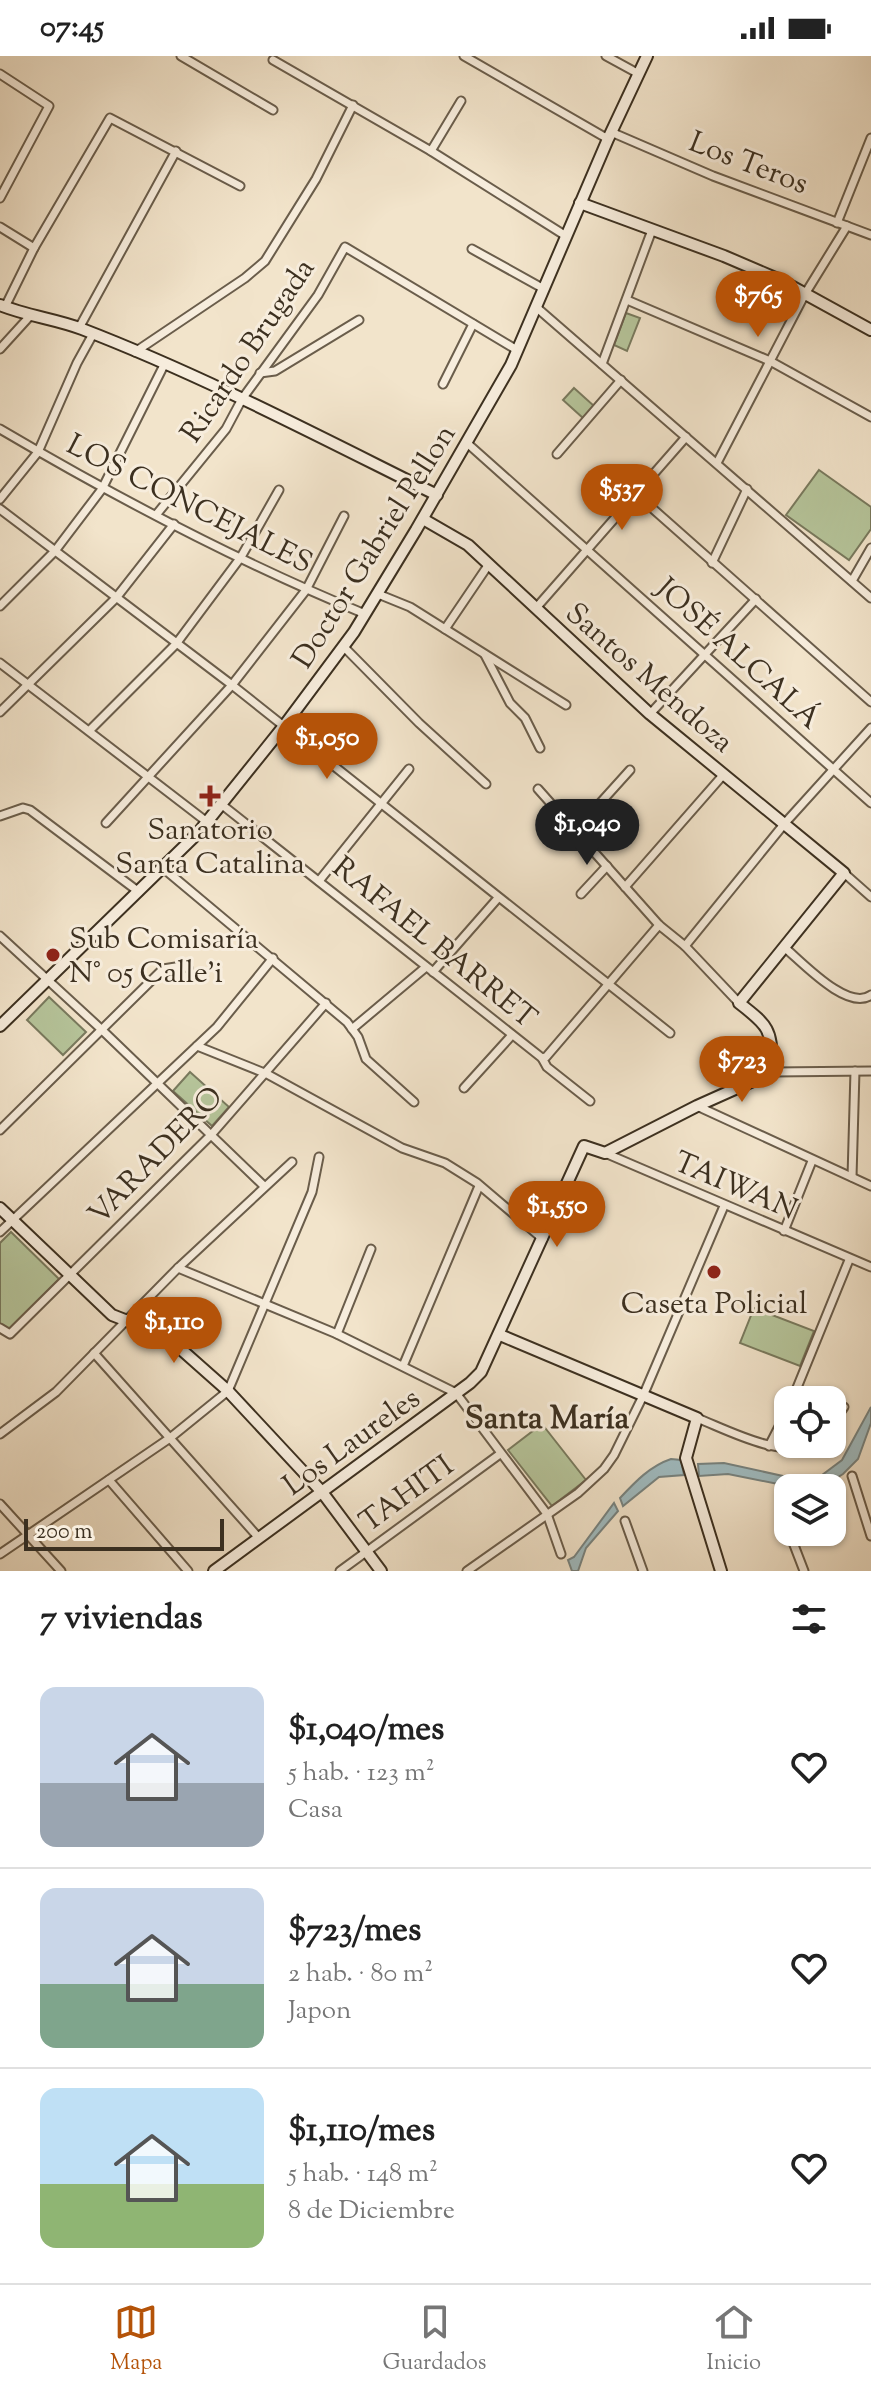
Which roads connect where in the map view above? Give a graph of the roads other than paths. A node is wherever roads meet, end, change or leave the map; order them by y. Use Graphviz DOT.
graph roads {
  1 [pos="181,56"];
  2 [pos="464,56"];
  3 [pos="606,56"];
  4 [pos="647,56"];
  5 [pos="273,60"];
  6 [pos="0,74"];
  7 [pos="639,74"];
  8 [pos="461,101"];
  9 [pos="353,105"];
  10 [pos="273,110"];
  11 [pos="610,135"];
  12 [pos="871,138"];
  13 [pos="176,151"];
  14 [pos="431,151"];
  15 [pos="240,186"];
  16 [pos="0,198"];
  17 [pos="580,203"];
  18 [pos="837,223"];
  19 [pos="847,226"];
  20 [pos="0,227"];
  21 [pos="652,230"];
  22 [pos="871,235"];
  23 [pos="566,236"];
  24 [pos="34,248"];
  25 [pos="472,249"];
  26 [pos="544,289"];
  27 [pos="805,294"];
  28 [pos="627,300"];
  29 [pos="2,306"];
  30 [pos="536,307"];
  31 [pos="30,316"];
  32 [pos="359,320"];
  33 [pos="473,324"];
  34 [pos="79,328"];
  35 [pos="871,330"];
  36 [pos="93,334"];
  37 [pos="0,349"];
  38 [pos="517,350"];
  39 [pos="135,352"];
  40 [pos="770,361"];
  41 [pos="602,364"];
  42 [pos="164,365"];
  43 [pos="260,373"];
  44 [pos="621,380"];
  45 [pos="443,384"];
  46 [pos="242,399"];
  47 [pos="871,417"];
  48 [pos="0,429"];
  49 [pos="686,437"];
  50 [pos="467,443"];
  51 [pos="38,452"];
  52 [pos="557,454"];
  53 [pos="717,463"];
  54 [pos="102,489"];
  55 [pos="747,489"];
  56 [pos="279,490"];
  57 [pos="635,493"];
  58 [pos="437,495"];
  59 [pos="0,499"];
  60 [pos="2,514"];
  61 [pos="156,515"];
  62 [pos="344,516"];
  63 [pos="423,519"];
  64 [pos="174,524"];
  65 [pos="871,548"];
  66 [pos="585,549"];
  67 [pos="55,551"];
  68 [pos="241,557"];
  69 [pos="712,563"];
  70 [pos="489,564"];
  71 [pos="852,581"];
  72 [pos="306,590"];
  73 [pos="378,594"];
  74 [pos="116,598"];
  75 [pos="871,598"];
  76 [pos="756,599"];
  77 [pos="0,606"];
  78 [pos="536,608"];
  79 [pos="365,614"];
  80 [pos="445,629"];
  81 [pos="176,644"];
  82 [pos="343,646"];
  83 [pos="484,653"];
  84 [pos="706,654"];
  85 [pos="0,663"];
  86 [pos="28,684"];
  87 [pos="232,685"];
  88 [pos="871,702"];
  89 [pos="566,705"];
  90 [pos="0,712"];
  91 [pos="650,714"];
  92 [pos="284,726"];
  93 [pos="871,728"];
  94 [pos="90,730"];
  95 [pos="540,748"];
  96 [pos="409,769"];
  97 [pos="832,769"];
  98 [pos="630,770"];
  99 [pos="724,774"];
  100 [pos="149,778"];
  101 [pos="486,784"];
  102 [pos="538,789"];
  103 [pos="871,803"];
  104 [pos="221,804"];
  105 [pos="380,805"];
  106 [pos="0,816"];
  107 [pos="207,822"];
  108 [pos="106,823"];
  109 [pos="785,823"];
  110 [pos="575,831"];
  111 [pos="607,866"];
  112 [pos="163,868"];
  113 [pos="844,873"];
  114 [pos="319,881"];
  115 [pos="625,887"];
  116 [pos="139,892"];
  117 [pos="581,894"];
  118 [pos="871,897"];
  119 [pos="498,898"];
  120 [pos="659,925"];
  121 [pos="0,936"];
  122 [pos="685,946"];
  123 [pos="784,947"];
  124 [pos="273,958"];
  125 [pos="188,968"];
  126 [pos="430,970"];
  127 [pos="48,980"];
  128 [pos="607,984"];
  129 [pos="871,995"];
  130 [pos="326,1003"];
  131 [pos="739,1003"];
  132 [pos="0,1026"];
  133 [pos="101,1029"];
  134 [pos="352,1029"];
  135 [pos="670,1033"];
  136 [pos="512,1035"];
  137 [pos="197,1046"];
  138 [pos="542,1058"];
  139 [pos="855,1071"];
  140 [pos="871,1071"];
  141 [pos="773,1072"];
  142 [pos="267,1074"];
  143 [pos="158,1084"];
  144 [pos="464,1088"];
  145 [pos="590,1101"];
  146 [pos="414,1102"];
  147 [pos="697,1106"];
  148 [pos="0,1130"];
  149 [pos="211,1135"];
  150 [pos="605,1153"];
  151 [pos="319,1157"];
  152 [pos="812,1161"];
  153 [pos="292,1162"];
  154 [pos="852,1177"];
  155 [pos="264,1186"];
  156 [pos="479,1186"];
  157 [pos="871,1186"];
  158 [pos="724,1206"];
  159 [pos="0,1208"];
  160 [pos="13,1220"];
  161 [pos="784,1231"];
  162 [pos="0,1232"];
  163 [pos="543,1239"];
  164 [pos="371,1249"];
  165 [pos="849,1260"];
  166 [pos="871,1267"];
  167 [pos="178,1268"];
  168 [pos="72,1275"];
  169 [pos="264,1304"];
  170 [pos="127,1323"];
  171 [pos="0,1328"];
  172 [pos="337,1334"];
  173 [pos="500,1335"];
  174 [pos="94,1353"];
  175 [pos="403,1366"];
  176 [pos="798,1386"];
  177 [pos="228,1391"];
  178 [pos="456,1393"];
  179 [pos="643,1396"];
  180 [pos="697,1418"];
  181 [pos="2,1430"];
  182 [pos="774,1436"];
  183 [pos="170,1438"];
  184 [pos="769,1446"];
  185 [pos="774,1446"];
  186 [pos="500,1454"];
  187 [pos="852,1476"];
  188 [pos="109,1480"];
  189 [pos="322,1492"];
  190 [pos="0,1504"];
  191 [pos="547,1514"];
  192 [pos="625,1521"];
  193 [pos="29,1534"];
  194 [pos="871,1536"];
  195 [pos="259,1538"];
  196 [pos="794,1546"];
  197 [pos="366,1552"];
  198 [pos="0,1554"];
  199 [pos="561,1554"];
  200 [pos="478,1567"];
  201 [pos="61,1571"];
  202 [pos="188,1571"];
  203 [pos="214,1571"];
  204 [pos="340,1571"];
  205 [pos="381,1571"];
  206 [pos="467,1571"];
  207 [pos="643,1571"];
  208 [pos="721,1571"];
  209 [pos="804,1571"];
  1 -- 10 [label="street"];
  2 -- 11 [label="street, Los Teros"];
  3 -- 7 [label="street"];
  4 -- 7 [label="street, Doctor Gabriel Pellon"];
  5 -- 9 [label="street"];
  6 -- 16 [label="street"];
  7 -- 11 [label="street, Doctor Gabriel Pellon"];
  8 -- 14 [label="street"];
  9 -- 14 [label="street"];
  9 -- 39 [label="street"];
  11 -- 17 [label="street, Doctor Gabriel Pellon"];
  11 -- 18 [label="street, Los Teros"];
  12 -- 18 [label="street"];
  13 -- 15 [label="street"];
  13 -- 24 [label="street"];
  13 -- 34 [label="street"];
  14 -- 23 [label="street"];
  17 -- 21 [label="street"];
  17 -- 23 [label="street, Doctor Gabriel Pellon"];
  18 -- 19 [label="street, Los Teros"];
  19 -- 22 [label="street, Los Teros"];
  19 -- 27 [label="street"];
  20 -- 24 [label="street"];
  21 -- 27 [label="street"];
  21 -- 28 [label="street"];
  23 -- 26 [label="street, Doctor Gabriel Pellon"];
  24 -- 29 [label="street"];
  25 -- 26 [label="street"];
  26 -- 30 [label="street, Doctor Gabriel Pellon"];
  27 -- 35 [label="street"];
  27 -- 40 [label="street"];
  28 -- 40 [label="street"];
  28 -- 41 [label="street"];
  29 -- 31 [label="street"];
  30 -- 38 [label="street, Doctor Gabriel Pellon"];
  30 -- 41 [label="street"];
  31 -- 34 [label="street"];
  31 -- 37 [label="street"];
  32 -- 43 [label="street"];
  33 -- 38 [label="street"];
  33 -- 43 [label="street, Ricardo Brugada"];
  33 -- 45 [label="street"];
  34 -- 36 [label="street"];
  36 -- 39 [label="street"];
  36 -- 51 [label="street"];
  38 -- 50 [label="street, Doctor Gabriel Pellon"];
  39 -- 42 [label="street"];
  40 -- 47 [label="street"];
  40 -- 53 [label="street"];
  41 -- 44 [label="street"];
  42 -- 46 [label="street"];
  42 -- 54 [label="street, LOS CONCEJALES"];
  43 -- 46 [label="street, Ricardo Brugada"];
  44 -- 49 [label="street"];
  44 -- 52 [label="street"];
  46 -- 58 [label="street"];
  46 -- 61 [label="street, Ricardo Brugada"];
  48 -- 51 [label="street, LOS CONCEJALES"];
  49 -- 53 [label="street"];
  49 -- 57 [label="street"];
  50 -- 58 [label="street, Doctor Gabriel Pellon"];
  50 -- 66 [label="street, JOSÉ ALCALÁ"];
  51 -- 54 [label="street, LOS CONCEJALES"];
  51 -- 59 [label="street"];
  53 -- 55 [label="street"];
  54 -- 61 [label="street, LOS CONCEJALES"];
  54 -- 67 [label="street, LOS CONCEJALES"];
  55 -- 69 [label="street"];
  55 -- 71 [label="street"];
  56 -- 68 [label="street"];
  57 -- 66 [label="street"];
  57 -- 69 [label="street"];
  58 -- 63 [label="street, Doctor Gabriel Pellon"];
  60 -- 67 [label="street"];
  61 -- 64 [label="street, LOS CONCEJALES"];
  62 -- 72 [label="street"];
  63 -- 70 [label="street, Santos Mendoza"];
  63 -- 73 [label="street, Doctor Gabriel Pellon"];
  64 -- 68 [label="street, LOS CONCEJALES"];
  64 -- 74 [label="street"];
  65 -- 71 [label="street"];
  66 -- 78 [label="street"];
  66 -- 84 [label="street, JOSÉ ALCALÁ"];
  67 -- 74 [label="street"];
  67 -- 77 [label="street, LOS CONCEJALES"];
  68 -- 72 [label="street, LOS CONCEJALES"];
  68 -- 81 [label="street"];
  69 -- 76 [label="street"];
  70 -- 78 [label="street, Santos Mendoza"];
  70 -- 80 [label="street"];
  71 -- 75 [label="street"];
  72 -- 79 [label="street, LOS CONCEJALES"];
  72 -- 87 [label="street"];
  73 -- 79 [label="street, Doctor Gabriel Pellon"];
  73 -- 80 [label="street"];
  74 -- 81 [label="street"];
  74 -- 86 [label="street"];
  76 -- 84 [label="street"];
  76 -- 88 [label="street"];
  78 -- 91 [label="street, Santos Mendoza"];
  79 -- 82 [label="street, Doctor Gabriel Pellon"];
  80 -- 83 [label="street"];
  81 -- 87 [label="street"];
  81 -- 94 [label="street"];
  82 -- 92 [label="street, Doctor Gabriel Pellon"];
  82 -- 101 [label="street"];
  83 -- 89 [label="street"];
  83 -- 95 [label="street"];
  84 -- 91 [label="street"];
  84 -- 97 [label="street, JOSÉ ALCALÁ"];
  85 -- 86 [label="street"];
  86 -- 90 [label="street"];
  86 -- 94 [label="street"];
  87 -- 92 [label="street"];
  87 -- 100 [label="street"];
  91 -- 99 [label="street, Santos Mendoza"];
  92 -- 104 [label="street, Doctor Gabriel Pellon"];
  92 -- 105 [label="street"];
  93 -- 97 [label="street"];
  94 -- 100 [label="street"];
  96 -- 105 [label="street"];
  97 -- 103 [label="street, JOSÉ ALCALÁ"];
  97 -- 109 [label="street"];
  98 -- 110 [label="street"];
  99 -- 109 [label="street, Santos Mendoza"];
  99 -- 115 [label="street"];
  100 -- 107 [label="street"];
  100 -- 108 [label="street"];
  102 -- 110 [label="street"];
  104 -- 107 [label="street, Doctor Gabriel Pellon"];
  104 -- 114 [label="street, RAFAEL BARRET"];
  105 -- 114 [label="street"];
  105 -- 119 [label="street"];
  106 -- 116 [label="street"];
  107 -- 112 [label="street, Doctor Gabriel Pellon"];
  109 -- 113 [label="street, Santos Mendoza"];
  109 -- 122 [label="street"];
  110 -- 111 [label="street"];
  111 -- 115 [label="street"];
  111 -- 117 [label="street"];
  112 -- 116 [label="street, Doctor Gabriel Pellon"];
  112 -- 124 [label="street"];
  113 -- 118 [label="street"];
  113 -- 123 [label="street"];
  114 -- 126 [label="street, RAFAEL BARRET"];
  115 -- 120 [label="street"];
  116 -- 127 [label="street, Doctor Gabriel Pellon"];
  119 -- 126 [label="street"];
  119 -- 128 [label="street"];
  120 -- 122 [label="street"];
  120 -- 128 [label="street"];
  121 -- 127 [label="street"];
  122 -- 131 [label="street"];
  123 -- 129 [label="street"];
  123 -- 131 [label="street"];
  124 -- 130 [label="street"];
  124 -- 137 [label="street"];
  125 -- 133 [label="street"];
  126 -- 134 [label="street"];
  126 -- 136 [label="street, RAFAEL BARRET"];
  127 -- 132 [label="street, Doctor Gabriel Pellon"];
  127 -- 133 [label="street"];
  128 -- 135 [label="street"];
  128 -- 138 [label="street"];
  130 -- 134 [label="street"];
  130 -- 142 [label="street, VARADERO"];
  131 -- 141 [label="street"];
  133 -- 143 [label="street"];
  133 -- 148 [label="street"];
  134 -- 146 [label="street"];
  136 -- 138 [label="street, RAFAEL BARRET"];
  136 -- 144 [label="street"];
  137 -- 142 [label="street"];
  137 -- 143 [label="street"];
  138 -- 145 [label="street, RAFAEL BARRET"];
  139 -- 140 [label="street"];
  139 -- 141 [label="street"];
  139 -- 154 [label="street"];
  141 -- 147 [label="street"];
  142 -- 149 [label="street, VARADERO"];
  142 -- 156 [label="street"];
  143 -- 149 [label="street"];
  143 -- 160 [label="street"];
  147 -- 150 [label="street"];
  147 -- 152 [label="street"];
  149 -- 155 [label="street"];
  149 -- 168 [label="street, VARADERO"];
  150 -- 158 [label="street, TAIWAN"];
  150 -- 163 [label="street, Los Laureles"];
  151 -- 169 [label="street"];
  152 -- 154 [label="street"];
  152 -- 161 [label="street"];
  153 -- 155 [label="street"];
  154 -- 157 [label="street"];
  155 -- 167 [label="street"];
  156 -- 163 [label="street"];
  156 -- 175 [label="street"];
  158 -- 161 [label="street, TAIWAN"];
  158 -- 179 [label="street"];
  159 -- 160 [label="street"];
  160 -- 162 [label="street"];
  160 -- 168 [label="street"];
  161 -- 165 [label="street, TAIWAN"];
  163 -- 173 [label="street, Los Laureles"];
  164 -- 172 [label="street"];
  165 -- 166 [label="street, TAIWAN"];
  165 -- 176 [label="street"];
  167 -- 169 [label="street"];
  167 -- 170 [label="street"];
  168 -- 170 [label="street"];
  168 -- 171 [label="street, VARADERO"];
  169 -- 172 [label="street"];
  169 -- 177 [label="street"];
  170 -- 174 [label="street"];
  170 -- 177 [label="street"];
  172 -- 175 [label="street"];
  173 -- 178 [label="street, Los Laureles"];
  173 -- 179 [label="street"];
  174 -- 181 [label="street"];
  174 -- 183 [label="street"];
  175 -- 178 [label="street"];
  177 -- 183 [label="street"];
  177 -- 189 [label="street"];
  178 -- 186 [label="street"];
  178 -- 189 [label="street, Los Laureles"];
  179 -- 180 [label="street"];
  179 -- 191 [label="street"];
  180 -- 184 [label="street"];
  180 -- 208 [label="street"];
  182 -- 184 [label="street"];
  183 -- 188 [label="street"];
  183 -- 195 [label="street"];
  184 -- 185 [label="street"];
  186 -- 191 [label="street"];
  186 -- 197 [label="street, TAHITI"];
  187 -- 194 [label="street"];
  188 -- 193 [label="street"];
  188 -- 202 [label="street"];
  189 -- 195 [label="street, Los Laureles"];
  189 -- 197 [label="street"];
  190 -- 193 [label="street"];
  191 -- 199 [label="street"];
  191 -- 200 [label="street"];
  192 -- 207 [label="street"];
  193 -- 198 [label="street"];
  193 -- 201 [label="street"];
  195 -- 203 [label="street, Los Laureles"];
  196 -- 209 [label="street"];
  197 -- 204 [label="street, TAHITI"];
  197 -- 205 [label="street"];
  200 -- 206 [label="street"];
}
